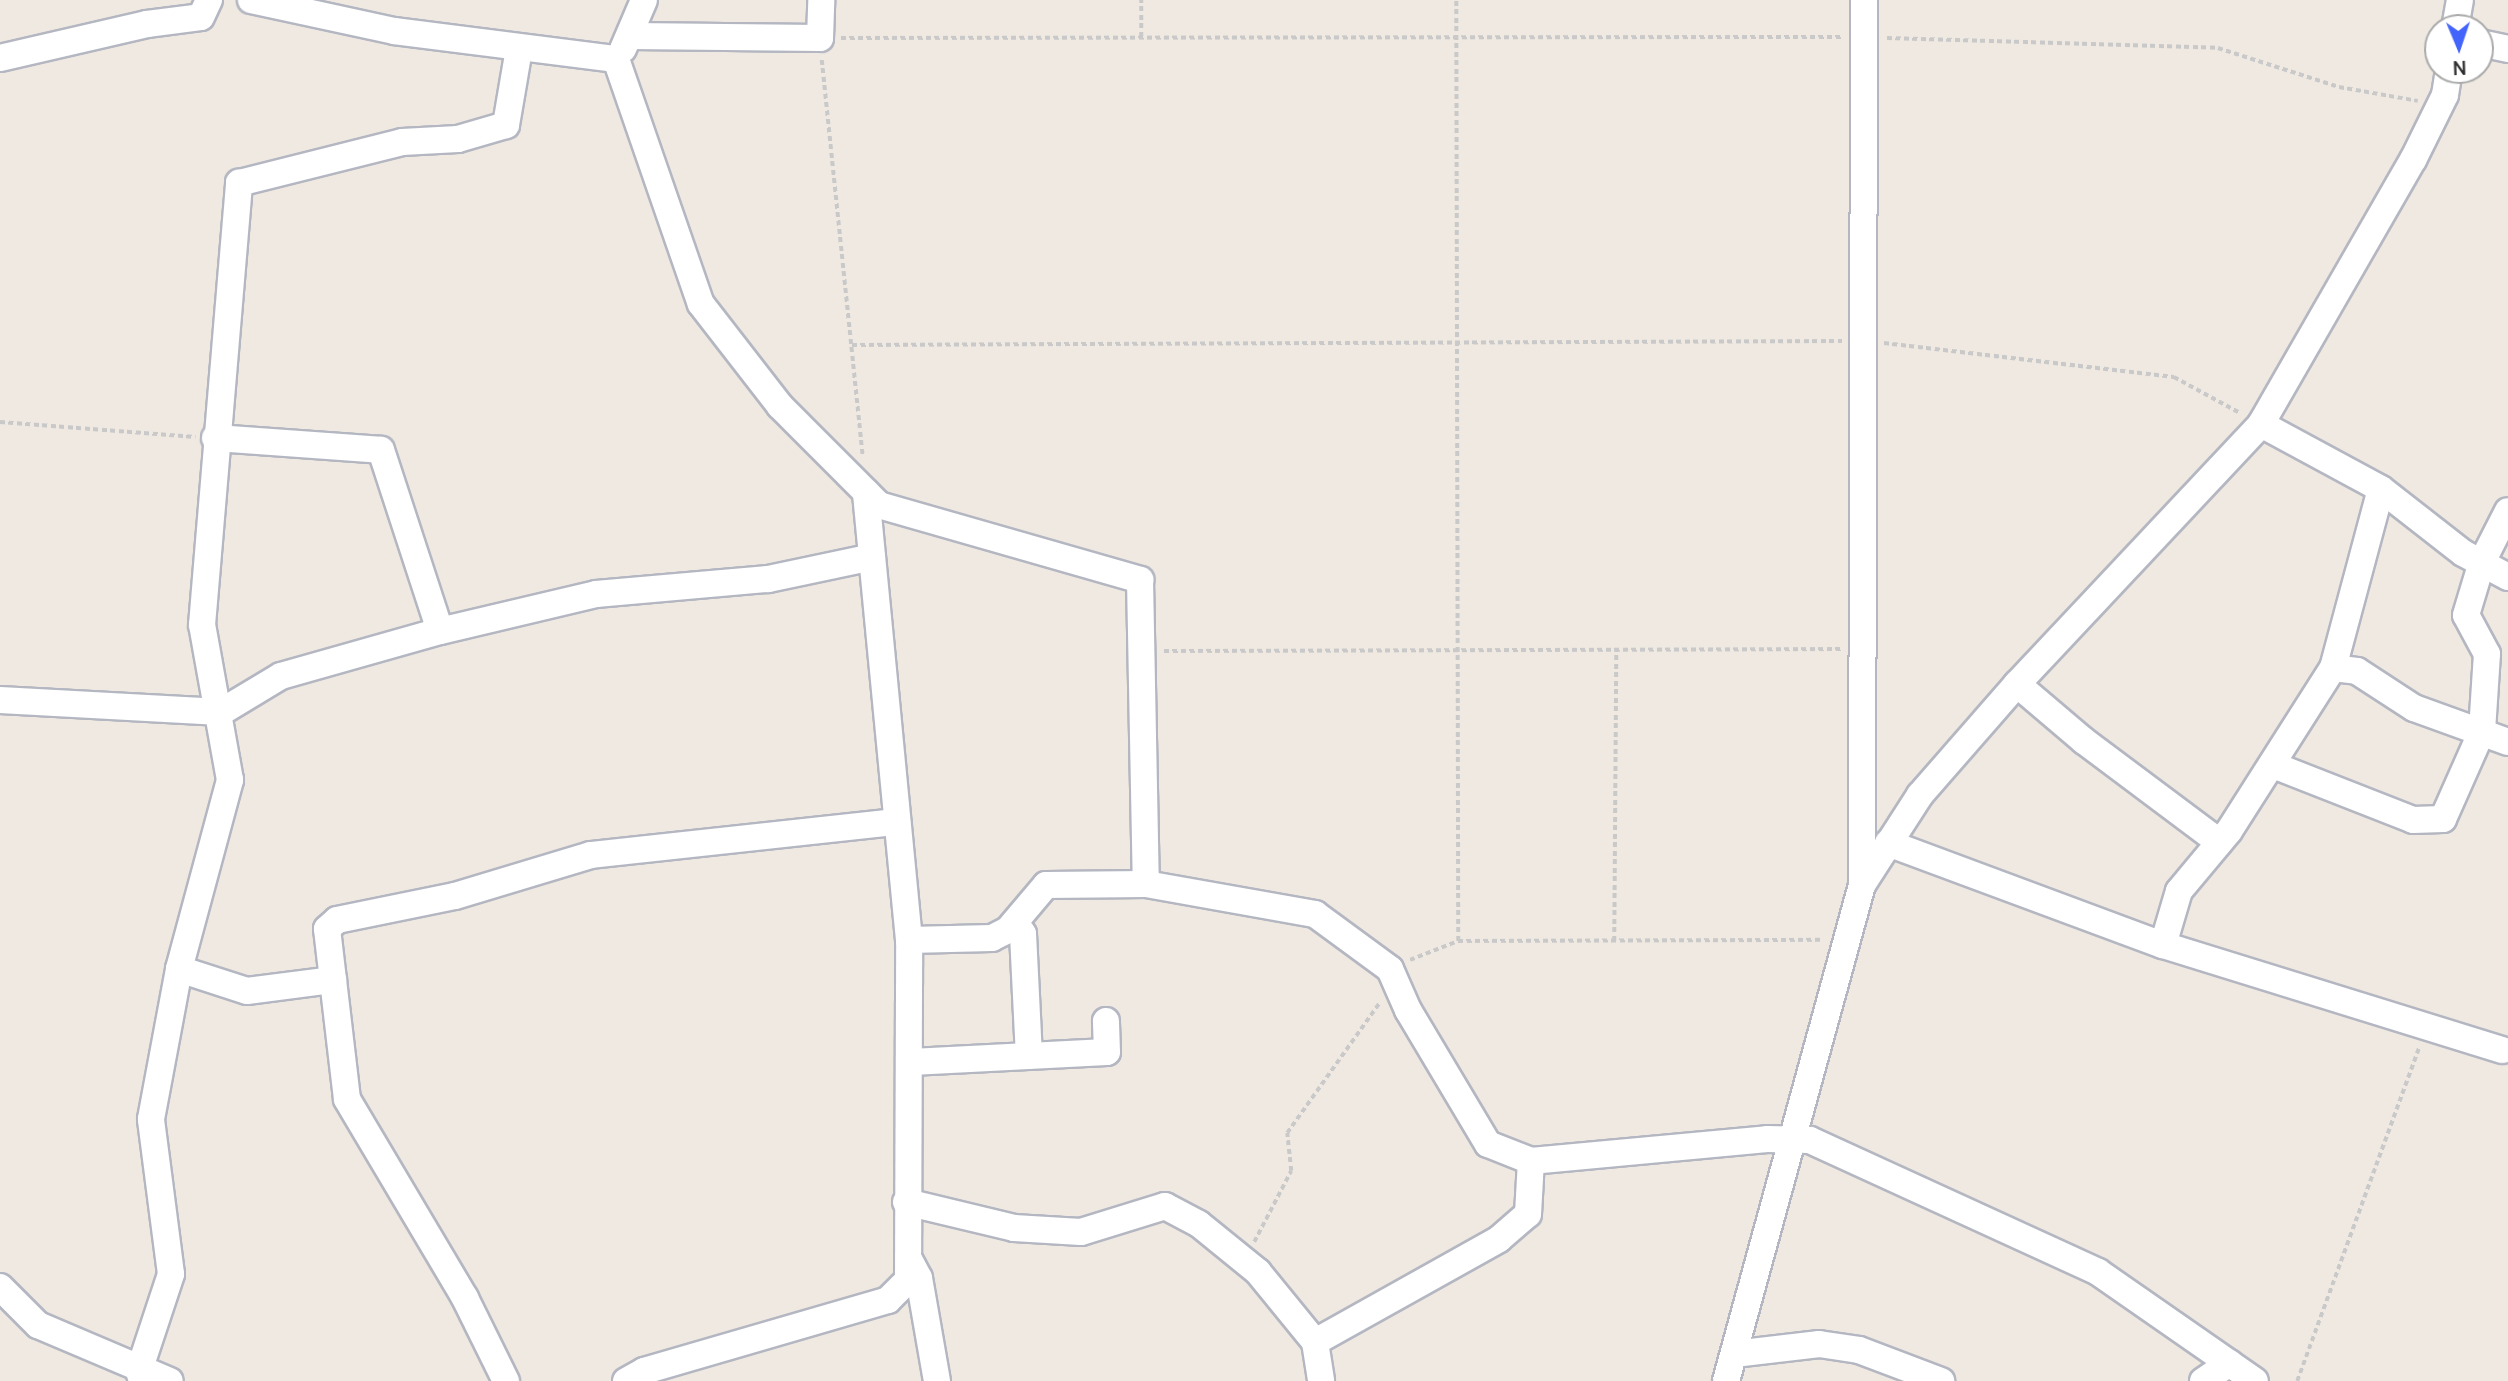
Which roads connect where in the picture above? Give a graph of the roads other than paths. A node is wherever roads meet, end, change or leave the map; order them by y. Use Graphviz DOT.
graph roads {
  1 [pos="209,0"];
  2 [pos="251,0"];
  3 [pos="643,0"];
  4 [pos="821,0"];
  5 [pos="1864,0"];
  6 [pos="631,36"];
  7 [pos="519,49"];
  8 [pos="0,58"];
  9 [pos="616,59"];
  10 [pos="2446,84"];
  11 [pos="2261,424"];
  12 [pos="215,438"];
  13 [pos="2381,489"];
  14 [pos="866,492"];
  15 [pos="2508,511"];
  16 [pos="872,557"];
  17 [pos="2482,562"];
  18 [pos="2508,578"];
  19 [pos="440,631"];
  20 [pos="2333,668"];
  21 [pos="2017,684"];
  22 [pos="0,700"];
  23 [pos="221,712"];
  24 [pos="2482,731"];
  25 [pos="2508,742"];
  26 [pos="2273,765"];
  27 [pos="897,822"];
  28 [pos="2219,842"];
  29 [pos="1888,843"];
  30 [pos="1146,884"];
  31 [pos="1861,885"];
  32 [pos="1015,922"];
  33 [pos="909,940"];
  34 [pos="2163,945"];
  35 [pos="179,969"];
  36 [pos="334,980"];
  37 [pos="1106,1021"];
  38 [pos="2502,1050"];
  39 [pos="1029,1056"];
  40 [pos="911,1062"];
  41 [pos="1809,1071"];
  42 [pos="1791,1139"];
  43 [pos="1832,1147"];
  44 [pos="1531,1161"];
  45 [pos="906,1202"];
  46 [pos="908,1255"];
  47 [pos="0,1287"];
  48 [pos="1315,1342"];
  49 [pos="1734,1354"];
  50 [pos="2230,1363"];
  51 [pos="140,1376"];
  52 [pos="170,1381"];
  53 [pos="506,1381"];
  54 [pos="626,1381"];
  55 [pos="937,1381"];
  56 [pos="1321,1381"];
  57 [pos="1726,1381"];
  58 [pos="1941,1381"];
  59 [pos="2203,1381"];
  60 [pos="2255,1381"];
  1 -- 8 [label="street"];
  2 -- 7 [label="street"];
  3 -- 6 [label="street"];
  4 -- 6 [label="street"];
  5 -- 31 [label="street"];
  6 -- 9 [label="street"];
  7 -- 9 [label="street"];
  7 -- 12 [label="street"];
  9 -- 14 [label="street"];
  10 -- 11 [label="street"];
  11 -- 13 [label="street"];
  11 -- 21 [label="street"];
  12 -- 19 [label="street"];
  12 -- 23 [label="street"];
  13 -- 17 [label="street"];
  13 -- 20 [label="street"];
  14 -- 16 [label="street"];
  14 -- 30 [label="street"];
  15 -- 17 [label="street"];
  16 -- 19 [label="street"];
  16 -- 27 [label="street"];
  17 -- 18 [label="street"];
  17 -- 24 [label="street"];
  19 -- 23 [label="street"];
  20 -- 24 [label="street"];
  20 -- 26 [label="street"];
  21 -- 28 [label="street"];
  21 -- 29 [label="street"];
  22 -- 23 [label="street"];
  23 -- 35 [label="street"];
  24 -- 25 [label="street"];
  24 -- 26 [label="street"];
  26 -- 28 [label="street"];
  27 -- 33 [label="street"];
  27 -- 36 [label="street"];
  28 -- 34 [label="street"];
  29 -- 31 [label="street"];
  29 -- 34 [label="street"];
  30 -- 32 [label="street"];
  30 -- 44 [label="street"];
  31 -- 41 [label="street"];
  32 -- 33 [label="street"];
  32 -- 39 [label="street"];
  33 -- 40 [label="street"];
  34 -- 38 [label="street"];
  35 -- 36 [label="street"];
  35 -- 51 [label="street"];
  36 -- 53 [label="street"];
  37 -- 39 [label="street"];
  39 -- 40 [label="street"];
  40 -- 45 [label="street"];
  41 -- 42 [label="street"];
  41 -- 43 [label="street"];
  42 -- 43 [label="street"];
  42 -- 44 [label="street"];
  42 -- 49 [label="street"];
  43 -- 50 [label="street"];
  44 -- 48 [label="street"];
  45 -- 46 [label="street"];
  45 -- 48 [label="street"];
  46 -- 54 [label="street"];
  46 -- 55 [label="street"];
  47 -- 51 [label="street"];
  48 -- 56 [label="street"];
  49 -- 57 [label="street"];
  49 -- 58 [label="street"];
  50 -- 59 [label="street"];
  50 -- 60 [label="street"];
  51 -- 52 [label="street"];
}
